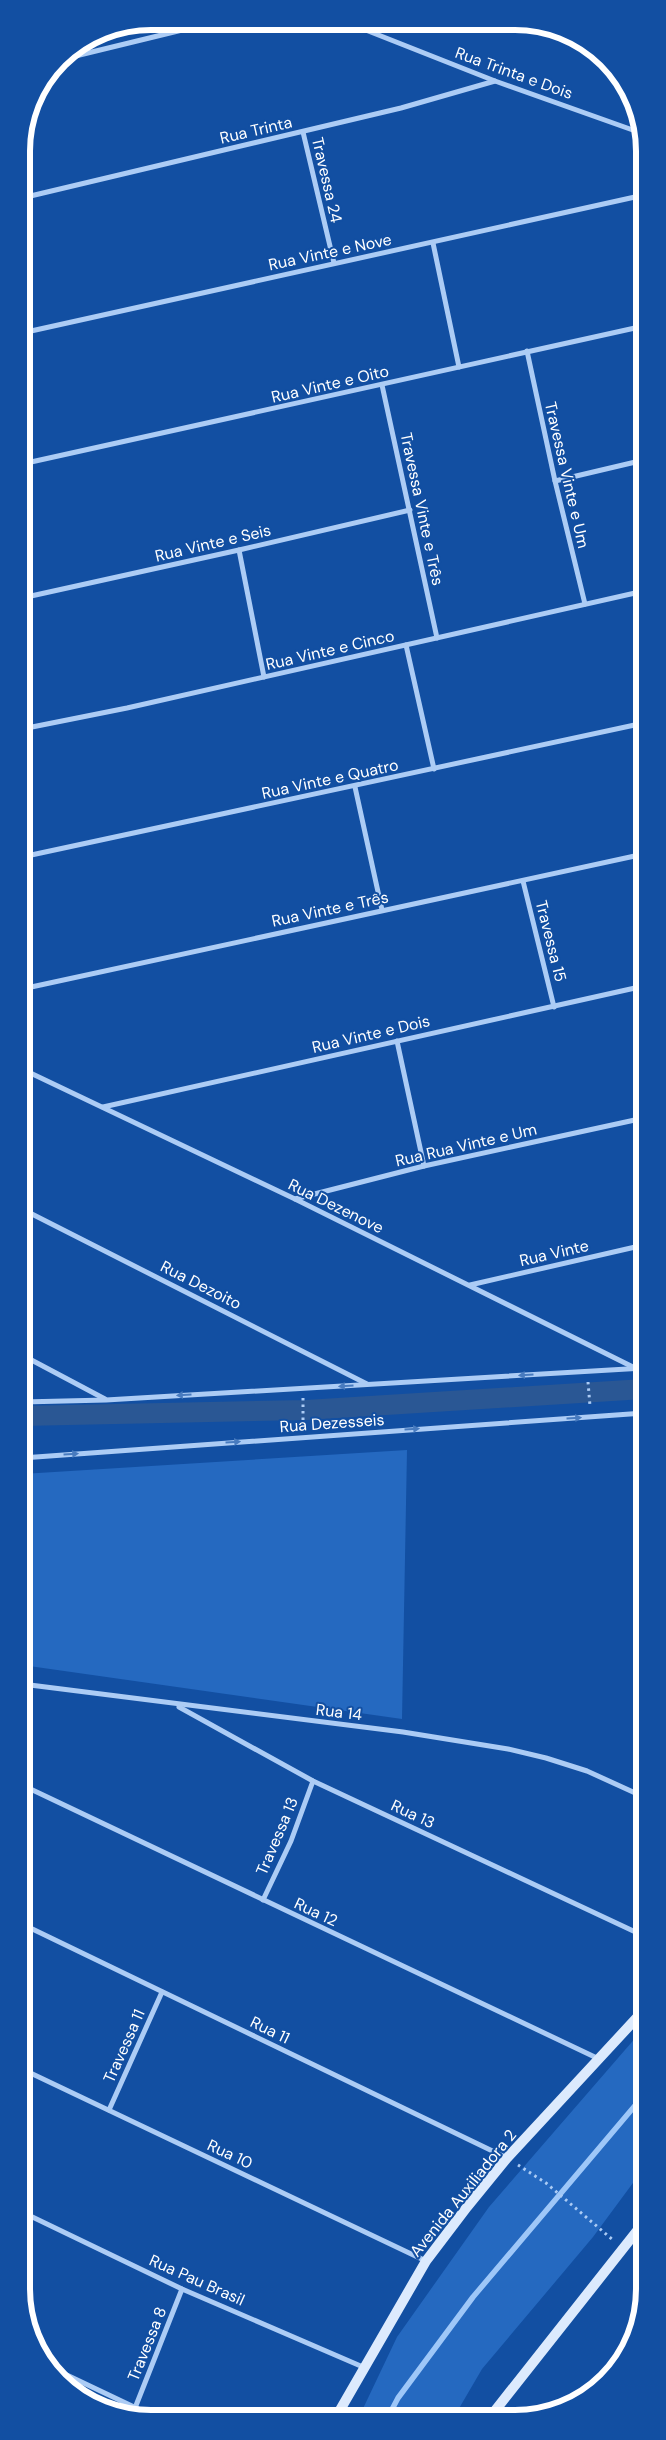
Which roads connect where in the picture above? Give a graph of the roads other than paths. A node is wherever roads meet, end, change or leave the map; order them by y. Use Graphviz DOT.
graph roads {
  1 [pos="182,30"];
  2 [pos="368,30"];
  3 [pos="76,56"];
  4 [pos="494,81"];
  5 [pos="634,131"];
  6 [pos="303,132"];
  7 [pos="30,196"];
  8 [pos="636,197"];
  9 [pos="433,242"];
  10 [pos="334,263"];
  11 [pos="636,328"];
  12 [pos="30,331"];
  13 [pos="527,351"];
  14 [pos="459,367"];
  15 [pos="382,385"];
  16 [pos="30,462"];
  17 [pos="636,462"];
  18 [pos="555,481"];
  19 [pos="410,510"];
  20 [pos="238,550"];
  21 [pos="636,593"];
  22 [pos="30,596"];
  23 [pos="585,604"];
  24 [pos="437,638"];
  25 [pos="406,645"];
  26 [pos="264,677"];
  27 [pos="636,725"];
  28 [pos="30,727"];
  29 [pos="434,769"];
  30 [pos="356,787"];
  31 [pos="30,855"];
  32 [pos="636,856"];
  33 [pos="523,880"];
  34 [pos="382,910"];
  35 [pos="30,987"];
  36 [pos="636,988"];
  37 [pos="554,1006"];
  38 [pos="397,1041"];
  39 [pos="30,1073"];
  40 [pos="103,1107"];
  41 [pos="636,1120"];
  42 [pos="424,1166"];
  43 [pos="295,1200"];
  44 [pos="30,1212"];
  45 [pos="636,1247"];
  46 [pos="470,1285"];
  47 [pos="30,1359"];
  48 [pos="636,1368"];
  49 [pos="636,1368"];
  50 [pos="369,1384"];
  51 [pos="106,1400"];
  52 [pos="30,1402"];
  53 [pos="636,1414"];
  54 [pos="30,1457"];
  55 [pos="30,1685"];
  56 [pos="175,1705"];
  57 [pos="313,1781"];
  58 [pos="30,1789"];
  59 [pos="636,1793"];
  60 [pos="263,1900"];
  61 [pos="30,1928"];
  62 [pos="636,1932"];
  63 [pos="162,1992"];
  64 [pos="636,2019"];
  65 [pos="600,2060"];
  66 [pos="30,2073"];
  67 [pos="109,2110"];
  68 [pos="507,2158"];
  69 [pos="30,2216"];
  70 [pos="636,2232"];
  71 [pos="426,2261"];
  72 [pos="182,2289"];
  73 [pos="363,2367"];
  74 [pos="64,2374"];
  75 [pos="135,2408"];
  76 [pos="138,2409"];
  77 [pos="340,2410"];
  78 [pos="496,2410"];
  1 -- 3 [label="street"];
  2 -- 4 [label="street, Rua Trinta e Dois"];
  4 -- 5 [label="street, Rua Trinta e Dois"];
  4 -- 6 [label="street, Rua Trinta"];
  6 -- 7 [label="street, Rua Trinta"];
  6 -- 10 [label="street, Travessa 24"];
  8 -- 9 [label="street, Rua Vinte e Nove"];
  9 -- 10 [label="street, Rua Vinte e Nove"];
  9 -- 14 [label="street"];
  10 -- 12 [label="street, Rua Vinte e Nove"];
  11 -- 13 [label="street, Rua Vinte e Oito"];
  13 -- 14 [label="street, Rua Vinte e Oito"];
  13 -- 18 [label="street, Travessa Vinte e Um"];
  14 -- 15 [label="street, Rua Vinte e Oito"];
  15 -- 16 [label="street, Rua Vinte e Oito"];
  15 -- 19 [label="street, Travessa Vinte e Três"];
  17 -- 18 [label="street"];
  18 -- 23 [label="street, Travessa Vinte e Um"];
  19 -- 20 [label="street, Rua Vinte e Seis"];
  19 -- 24 [label="street, Travessa Vinte e Três"];
  20 -- 22 [label="street, Rua Vinte e Seis"];
  20 -- 26 [label="street"];
  21 -- 23 [label="street, Rua Vinte e Cinco"];
  23 -- 24 [label="street, Rua Vinte e Cinco"];
  24 -- 25 [label="street, Rua Vinte e Cinco"];
  25 -- 26 [label="street, Rua Vinte e Cinco"];
  25 -- 29 [label="street"];
  26 -- 28 [label="street, Rua Vinte e Cinco"];
  27 -- 29 [label="street, Rua Vinte e Quatro"];
  29 -- 30 [label="street, Rua Vinte e Quatro"];
  30 -- 31 [label="street, Rua Vinte e Quatro"];
  30 -- 34 [label="street"];
  32 -- 33 [label="street, Rua Vinte e Três"];
  33 -- 34 [label="street, Rua Vinte e Três"];
  33 -- 37 [label="street, Travessa 15"];
  34 -- 35 [label="street, Rua Vinte e Três"];
  36 -- 37 [label="street, Rua Vinte e Dois"];
  37 -- 38 [label="street, Rua Vinte e Dois"];
  38 -- 40 [label="street, Rua Vinte e Dois"];
  38 -- 42 [label="street"];
  39 -- 40 [label="street, Rua Dezenove"];
  40 -- 43 [label="street, Rua Dezenove"];
  41 -- 42 [label="street, Rua Rua Vinte e Um"];
  42 -- 43 [label="street, Rua Rua Vinte e Um"];
  43 -- 46 [label="street, Rua Dezenove"];
  44 -- 50 [label="street, Rua Dezoito"];
  45 -- 46 [label="street, Rua Vinte"];
  46 -- 48 [label="street, Rua Dezenove"];
  47 -- 51 [label="street"];
  49 -- 50 [label="street, one-way"];
  50 -- 51 [label="street, one-way"];
  51 -- 52 [label="street"];
  54 -- 53 [label="street, Rua Dezesseis, one-way"];
  55 -- 56 [label="street, Rua 14"];
  56 -- 57 [label="street, Rua 13"];
  56 -- 59 [label="street, Rua 14"];
  57 -- 60 [label="street, Travessa 13"];
  57 -- 62 [label="street, Rua 13"];
  58 -- 60 [label="street, Rua 12"];
  60 -- 65 [label="street, Rua 12"];
  61 -- 63 [label="street, Rua 11"];
  63 -- 67 [label="street, Travessa 11"];
  63 -- 68 [label="street, Rua 11"];
  64 -- 65 [label="street, Avenida Auxiliadora 2"];
  65 -- 68 [label="street, Avenida Auxiliadora 2"];
  66 -- 67 [label="street, Rua 10"];
  67 -- 71 [label="street, Rua 10"];
  68 -- 71 [label="street, Avenida Auxiliadora 2"];
  69 -- 72 [label="street, Rua Pau Brasil"];
  70 -- 78 [label="street"];
  71 -- 73 [label="street, Avenida Auxiliadora 2"];
  72 -- 73 [label="street, Rua Pau Brasil"];
  72 -- 75 [label="street, Travessa 8"];
  73 -- 77 [label="street, Avenida Auxiliadora 2"];
  74 -- 75 [label="street"];
  75 -- 76 [label="street"];
}
